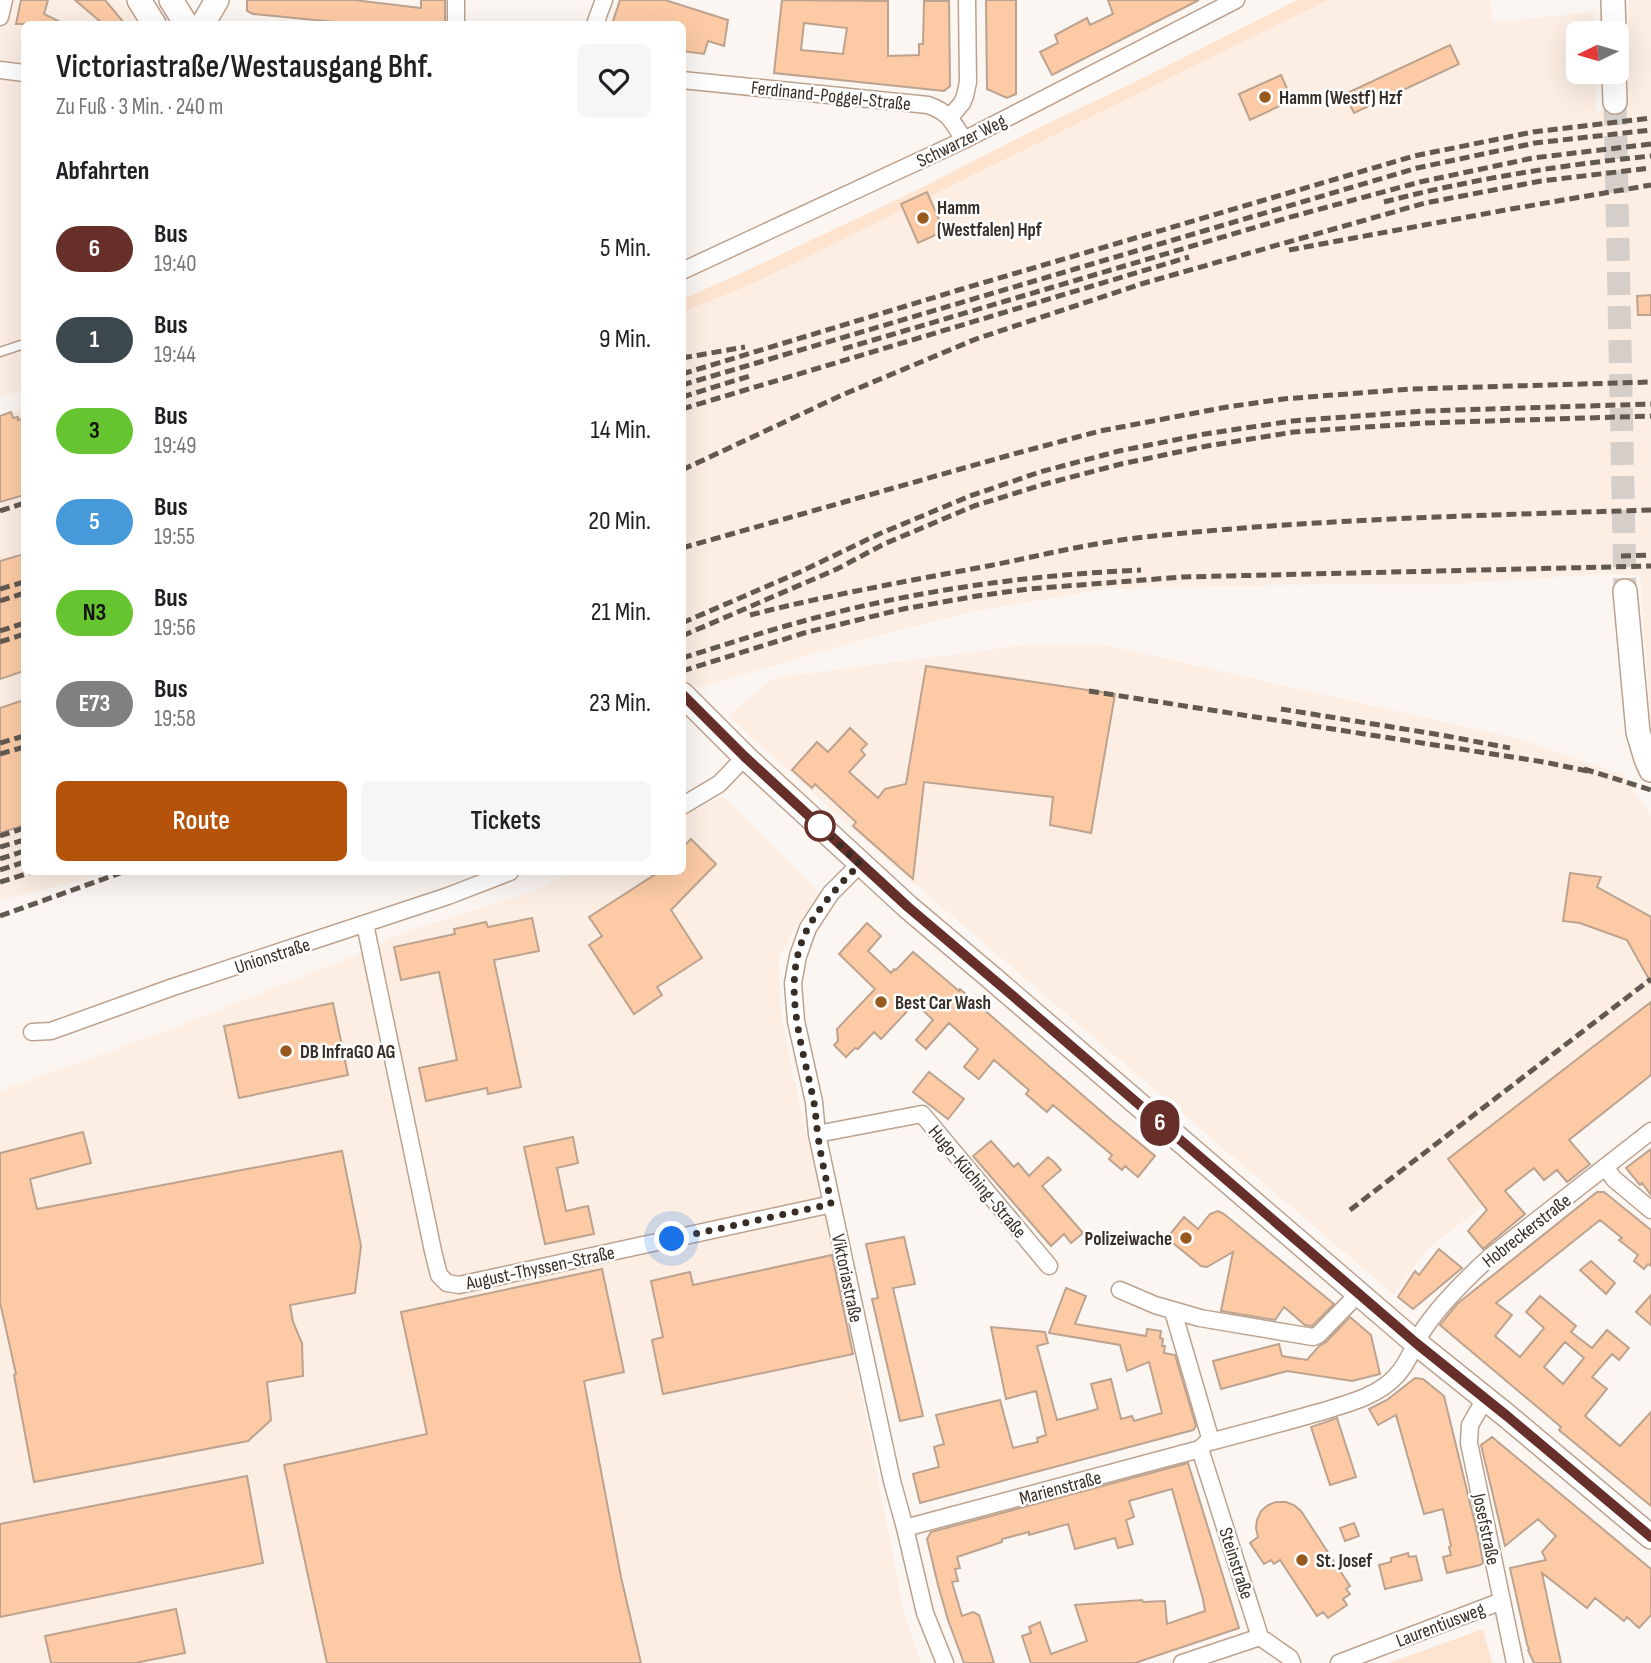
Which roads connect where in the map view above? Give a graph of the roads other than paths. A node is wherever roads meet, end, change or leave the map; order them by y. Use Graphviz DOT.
graph roads {
  1 [pos="4,0"];
  2 [pos="139,0"];
  3 [pos="171,0"];
  4 [pos="217,0"];
  5 [pos="456,0"];
  6 [pos="604,0"];
  7 [pos="967,0"];
  8 [pos="1236,0"];
  9 [pos="1614,0"];
  10 [pos="1219,4"];
  11 [pos="0,17"];
  12 [pos="152,21"];
  13 [pos="184,21"];
  14 [pos="204,21"];
  15 [pos="456,21"];
  16 [pos="596,21"];
  17 [pos="1614,21"];
  18 [pos="0,70"];
  19 [pos="21,73"];
  20 [pos="686,80"];
  21 [pos="1614,84"];
  22 [pos="1615,102"];
  23 [pos="950,117"];
  24 [pos="964,140"];
  25 [pos="686,269"];
  26 [pos="21,345"];
  27 [pos="0,352"];
  28 [pos="1625,591"];
  29 [pos="686,698"];
  30 [pos="745,757"];
  31 [pos="1651,770"];
  32 [pos="686,804"];
  33 [pos="860,864"];
  34 [pos="502,875"];
  35 [pos="365,924"];
  36 [pos="32,1032"];
  37 [pos="1651,1131"];
  38 [pos="817,1134"];
  39 [pos="1605,1167"];
  40 [pos="831,1204"];
  41 [pos="1651,1210"];
  42 [pos="1049,1266"];
  43 [pos="1121,1290"];
  44 [pos="1358,1294"];
  45 [pos="1173,1311"];
  46 [pos="1416,1343"];
  47 [pos="1485,1399"];
  48 [pos="1206,1445"];
  49 [pos="905,1528"];
  50 [pos="1651,1537"];
  51 [pos="1502,1601"];
  52 [pos="1260,1637"];
  53 [pos="945,1663"];
  54 [pos="1182,1663"];
  55 [pos="1292,1663"];
  56 [pos="1339,1663"];
  57 [pos="1515,1663"];
  1 -- 11 [label="street"];
  2 -- 12 [label="main road"];
  3 -- 13 [label="main road"];
  4 -- 14 [label="main road"];
  5 -- 15 [label="street"];
  6 -- 16 [label="street"];
  7 -- 23 [label="street"];
  8 -- 10 [label="street, Schwarzer Weg"];
  9 -- 17 [label="main road"];
  10 -- 24 [label="street, Schwarzer Weg"];
  18 -- 19 [label="street"];
  20 -- 23 [label="street, Ferdinand-Poggel-Straße"];
  21 -- 22 [label="main road"];
  23 -- 24 [label="street"];
  24 -- 25 [label="street, Schwarzer Weg"];
  26 -- 27 [label="lane"];
  28 -- 31 [label="main road"];
  29 -- 30 [label="main road"];
  30 -- 32 [label="street"];
  30 -- 33 [label="main road"];
  33 -- 38 [label="street, Viktoriastraße"];
  33 -- 44 [label="main road"];
  34 -- 35 [label="street, Unionstraße"];
  35 -- 36 [label="street, Unionstraße"];
  35 -- 40 [label="street, August-Thyssen-Straße"];
  37 -- 39 [label="street, Hobreckerstraße"];
  38 -- 40 [label="street, Viktoriastraße"];
  38 -- 42 [label="street, Hugo-Küching-Straße"];
  39 -- 41 [label="street"];
  39 -- 46 [label="street, Hobreckerstraße"];
  40 -- 49 [label="street, Viktoriastraße"];
  43 -- 45 [label="street"];
  44 -- 45 [label="street"];
  44 -- 46 [label="main road"];
  45 -- 48 [label="street"];
  46 -- 47 [label="main road"];
  46 -- 48 [label="street, Marienstraße"];
  47 -- 50 [label="main road"];
  47 -- 51 [label="street, Josefstraße"];
  48 -- 49 [label="street, Marienstraße"];
  48 -- 52 [label="street, Steinstraße"];
  49 -- 53 [label="street, Viktoriastraße"];
  51 -- 56 [label="street, Laurentiusweg"];
  51 -- 57 [label="street, Josefstraße"];
  52 -- 54 [label="street"];
  52 -- 55 [label="street"];
}
